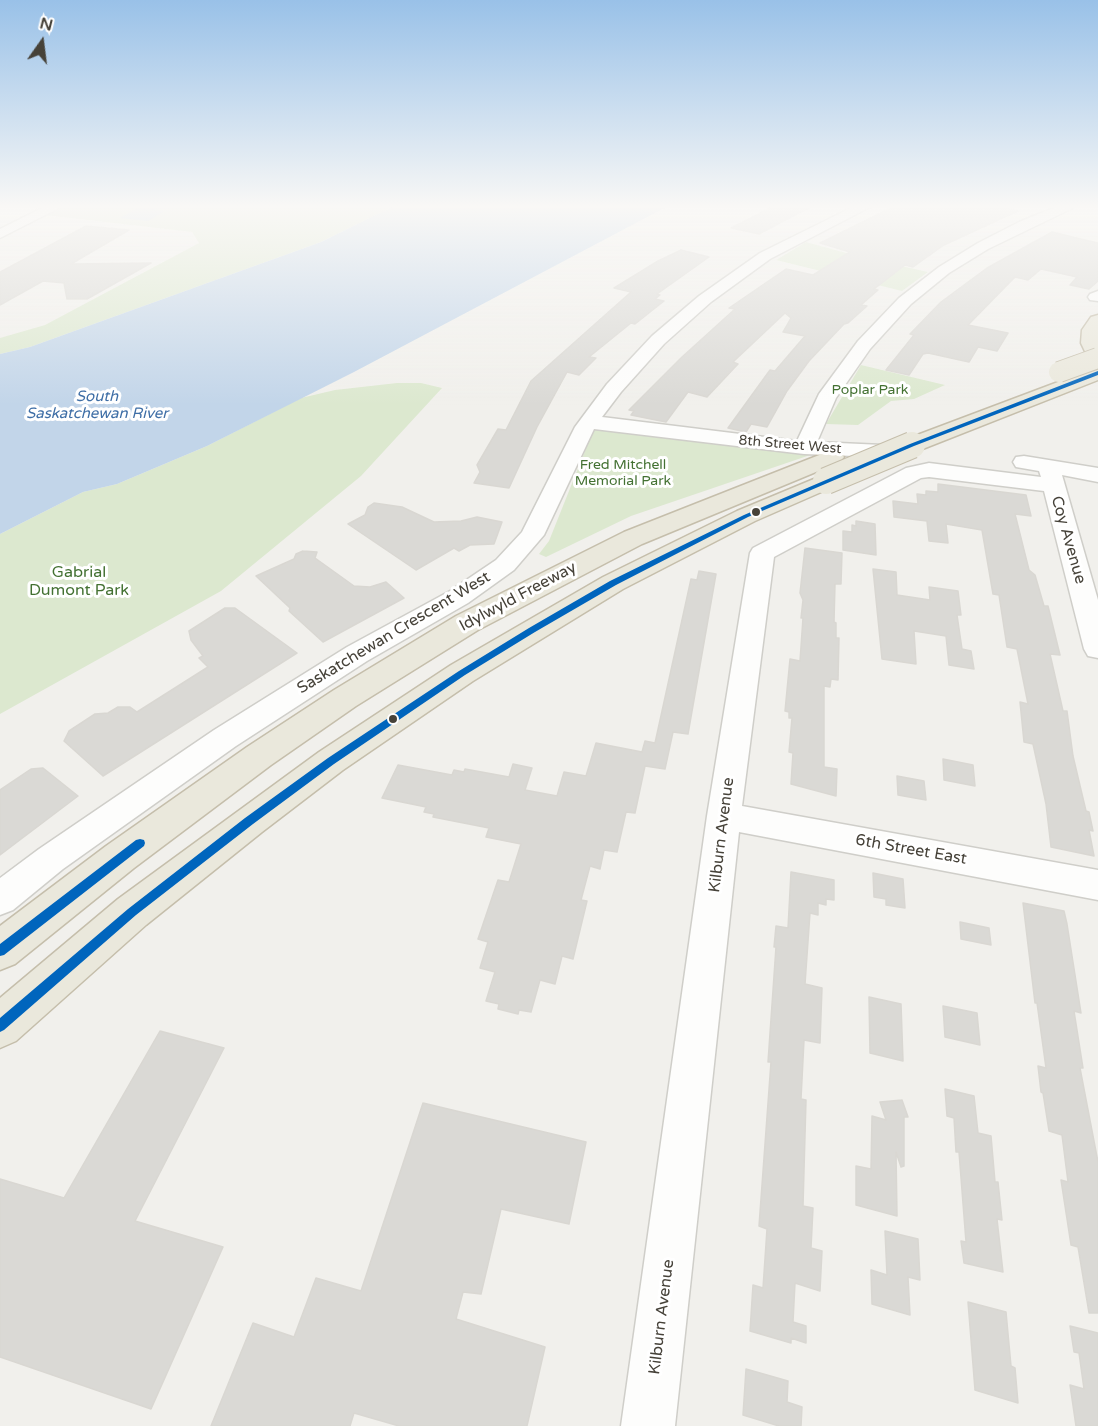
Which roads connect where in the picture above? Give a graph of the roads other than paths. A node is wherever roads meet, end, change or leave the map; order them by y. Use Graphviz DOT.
graph roads {
  1 [pos="743,272"];
  2 [pos="942,272"];
  3 [pos="1098,321"];
  4 [pos="1098,359"];
  5 [pos="1098,373"];
  6 [pos="1061,379"];
  7 [pos="589,422"];
  8 [pos="821,462"];
  9 [pos="1050,475"];
  10 [pos="1098,475"];
  11 [pos="1098,649"];
  12 [pos="724,816"];
  13 [pos="1098,885"];
  14 [pos="0,899"];
  15 [pos="0,951"];
  16 [pos="0,1026"];
  17 [pos="648,1426"];
  1 -- 7 [label="street, Saskatchewan Crescent West"];
  2 -- 8 [label="street"];
  3 -- 4 [label="highway"];
  4 -- 6 [label="highway, Idylwyld Freeway, bridge"];
  5 -- 6 [label="highway, Idylwyld Freeway"];
  6 -- 8 [label="highway, Idylwyld Freeway, bridge"];
  7 -- 8 [label="street, 8th Street West"];
  7 -- 14 [label="street, Saskatchewan Crescent West"];
  8 -- 9 [label="street, 8th Street West"];
  8 -- 15 [label="highway, Idylwyld Freeway"];
  8 -- 16 [label="highway, Idylwyld Freeway"];
  9 -- 10 [label="street, 8th Street West"];
  9 -- 11 [label="street, Coy Avenue"];
  9 -- 12 [label="street, Kilburn Avenue"];
  12 -- 13 [label="street, 6th Street East"];
  12 -- 17 [label="street, Kilburn Avenue"];
}
